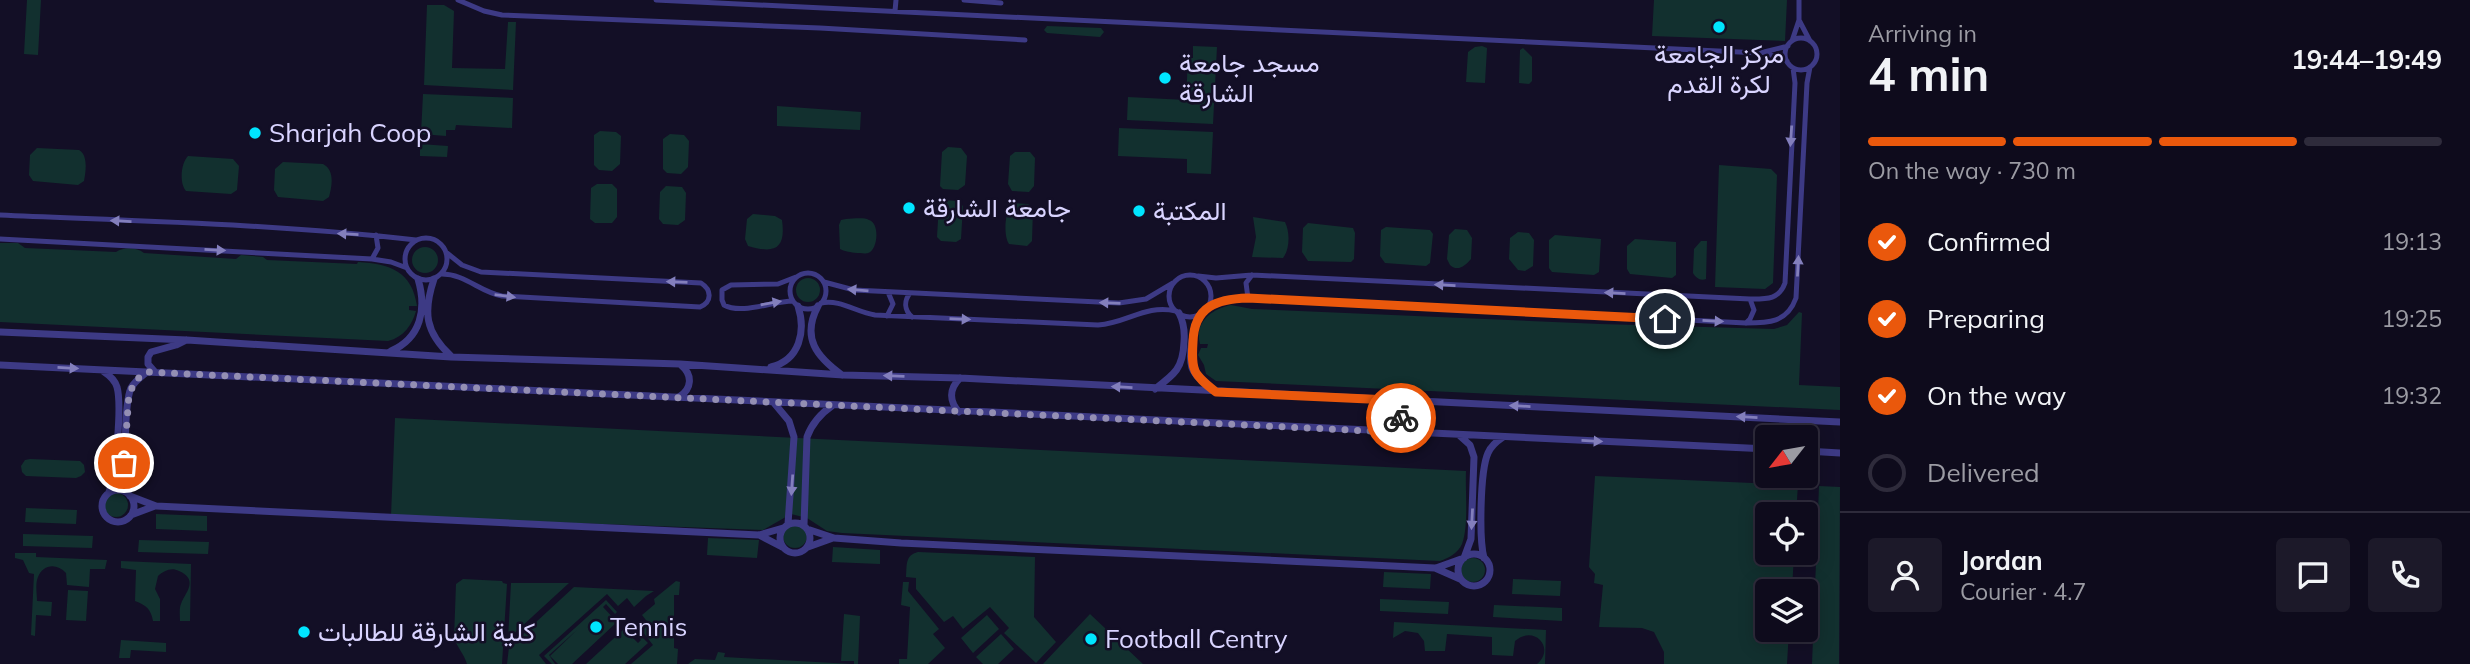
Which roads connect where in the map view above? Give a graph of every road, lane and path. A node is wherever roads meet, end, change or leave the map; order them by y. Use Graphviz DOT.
graph roads {
  1 [pos="458,0"];
  2 [pos="656,0"];
  3 [pos="896,0"];
  4 [pos="964,0"];
  5 [pos="1800,0"];
  6 [pos="688,1"];
  7 [pos="1001,1"];
  8 [pos="790,3"];
  9 [pos="895,11"];
  10 [pos="1000,16"];
  11 [pos="1799,20"];
  12 [pos="1025,40"];
  13 [pos="1810,41"];
  14 [pos="1790,44"];
  15 [pos="1765,53"];
  16 [pos="1787,61"];
  17 [pos="1810,67"];
  18 [pos="1793,68"];
  19 [pos="0,215"];
  20 [pos="376,236"];
  21 [pos="0,239"];
  22 [pos="416,240"];
  23 [pos="447,253"];
  24 [pos="372,259"];
  25 [pos="407,268"];
  26 [pos="442,274"];
  27 [pos="1252,275"];
  28 [pos="1198,276"];
  29 [pos="796,277"];
  30 [pos="418,279"];
  31 [pos="434,279"];
  32 [pos="824,282"];
  33 [pos="1174,283"];
  34 [pos="888,292"];
  35 [pos="910,293"];
  36 [pos="1248,298"];
  37 [pos="1751,299"];
  38 [pos="425,301"];
  39 [pos="795,304"];
  40 [pos="819,305"];
  41 [pos="1204,311"];
  42 [pos="1178,312"];
  43 [pos="887,316"];
  44 [pos="912,317"];
  45 [pos="1746,323"];
  46 [pos="417,329"];
  47 [pos="429,330"];
  48 [pos="0,332"];
  49 [pos="1189,337"];
  50 [pos="811,338"];
  51 [pos="801,339"];
  52 [pos="187,340"];
  53 [pos="389,352"];
  54 [pos="452,357"];
  55 [pos="680,364"];
  56 [pos="0,365"];
  57 [pos="1180,368"];
  58 [pos="1192,368"];
  59 [pos="99,369"];
  60 [pos="764,369"];
  61 [pos="147,372"];
  62 [pos="158,372"];
  63 [pos="843,375"];
  64 [pos="960,378"];
  65 [pos="1155,389"];
  66 [pos="1216,392"];
  67 [pos="678,398"];
  68 [pos="1390,400"];
  69 [pos="774,402"];
  70 [pos="833,405"];
  71 [pos="959,412"];
  72 [pos="117,422"];
  73 [pos="1840,422"];
  74 [pos="128,423"];
  75 [pos="1390,432"];
  76 [pos="1460,435"];
  77 [pos="1504,437"];
  78 [pos="794,446"];
  79 [pos="805,447"];
  80 [pos="1755,448"];
  81 [pos="1818,452"];
  82 [pos="1840,453"];
  83 [pos="1473,487"];
  84 [pos="1483,487"];
  85 [pos="109,492"];
  86 [pos="129,495"];
  87 [pos="156,506"];
  88 [pos="131,515"];
  89 [pos="786,526"];
  90 [pos="805,527"];
  91 [pos="758,535"];
  92 [pos="834,538"];
  93 [pos="782,547"];
  94 [pos="807,548"];
  95 [pos="1463,558"];
  96 [pos="1484,558"];
  97 [pos="1436,568"];
  98 [pos="1461,579"];
  1 -- 12 [label="street"];
  2 -- 6 [label="street"];
  3 -- 9 [label="street"];
  4 -- 7 [label="street"];
  5 -- 11 [label="street"];
  6 -- 8 [label="street"];
  7 -- 10 [label="street"];
  8 -- 9 [label="street"];
  9 -- 10 [label="street"];
  10 -- 15 [label="street"];
  11 -- 13 [label="street"];
  11 -- 14 [label="street"];
  13 -- 14 [label="street"];
  13 -- 17 [label="street"];
  14 -- 15 [label="street"];
  14 -- 16 [label="street"];
  15 -- 16 [label="street"];
  16 -- 18 [label="street"];
  17 -- 18 [label="street"];
  45 -- 17 [label="street, one-way"];
  18 -- 37 [label="street, one-way"];
  20 -- 19 [label="street, one-way"];
  20 -- 22 [label="street"];
  20 -- 24 [label="street"];
  21 -- 24 [label="street, one-way"];
  22 -- 23 [label="street"];
  22 -- 25 [label="street"];
  23 -- 26 [label="street"];
  26 -- 23 [label="street, one-way"];
  24 -- 25 [label="street"];
  25 -- 30 [label="street"];
  26 -- 31 [label="street"];
  27 -- 28 [label="street"];
  27 -- 36 [label="street"];
  37 -- 27 [label="street, one-way"];
  28 -- 33 [label="street"];
  28 -- 41 [label="street"];
  29 -- 32 [label="street"];
  29 -- 39 [label="street"];
  29 -- 39 [label="street, one-way"];
  30 -- 31 [label="street"];
  30 -- 38 [label="street"];
  31 -- 38 [label="street"];
  34 -- 32 [label="street, one-way"];
  32 -- 40 [label="street"];
  33 -- 35 [label="street, one-way"];
  33 -- 42 [label="street"];
  34 -- 35 [label="street"];
  34 -- 43 [label="street"];
  35 -- 44 [label="street"];
  36 -- 41 [label="street"];
  36 -- 45 [label="street, one-way"];
  37 -- 45 [label="street"];
  38 -- 46 [label="street"];
  38 -- 47 [label="street"];
  39 -- 40 [label="street"];
  39 -- 51 [label="street"];
  40 -- 43 [label="street"];
  40 -- 50 [label="street"];
  41 -- 42 [label="street"];
  41 -- 49 [label="street"];
  44 -- 42 [label="street, one-way"];
  42 -- 49 [label="street"];
  43 -- 44 [label="street"];
  46 -- 47 [label="street"];
  46 -- 53 [label="street"];
  47 -- 54 [label="street"];
  48 -- 52 [label="street"];
  49 -- 57 [label="street"];
  49 -- 58 [label="street"];
  50 -- 51 [label="street"];
  50 -- 63 [label="street"];
  51 -- 60 [label="street"];
  52 -- 53 [label="street"];
  52 -- 62 [label="street"];
  53 -- 54 [label="street"];
  54 -- 55 [label="street"];
  55 -- 60 [label="street"];
  55 -- 67 [label="street"];
  56 -- 59 [label="street, one-way"];
  57 -- 58 [label="street"];
  57 -- 65 [label="street"];
  58 -- 66 [label="street"];
  59 -- 61 [label="street"];
  59 -- 72 [label="street"];
  60 -- 63 [label="street"];
  61 -- 62 [label="street"];
  61 -- 74 [label="street"];
  62 -- 67 [label="street"];
  64 -- 63 [label="street, one-way"];
  65 -- 64 [label="street, one-way"];
  64 -- 71 [label="street"];
  65 -- 66 [label="street"];
  66 -- 68 [label="street"];
  67 -- 69 [label="street"];
  73 -- 68 [label="street, one-way"];
  68 -- 75 [label="street"];
  69 -- 70 [label="street"];
  69 -- 78 [label="street"];
  70 -- 71 [label="street"];
  70 -- 79 [label="street"];
  71 -- 75 [label="street"];
  72 -- 74 [label="street"];
  72 -- 85 [label="street"];
  74 -- 86 [label="street"];
  75 -- 76 [label="street"];
  76 -- 77 [label="street"];
  76 -- 83 [label="street"];
  77 -- 80 [label="street, one-way"];
  77 -- 84 [label="street"];
  78 -- 79 [label="street"];
  78 -- 89 [label="street, one-way"];
  79 -- 90 [label="street"];
  81 -- 82 [label="street"];
  83 -- 84 [label="street"];
  83 -- 95 [label="street, one-way"];
  84 -- 96 [label="street"];
  85 -- 86 [label="street"];
  85 -- 88 [label="street"];
  86 -- 87 [label="street"];
  86 -- 88 [label="street"];
  87 -- 88 [label="street"];
  87 -- 91 [label="street"];
  89 -- 90 [label="street"];
  89 -- 91 [label="street"];
  89 -- 93 [label="street"];
  90 -- 92 [label="street"];
  90 -- 94 [label="street"];
  91 -- 93 [label="street"];
  92 -- 94 [label="street"];
  92 -- 97 [label="street"];
  93 -- 94 [label="street"];
  95 -- 96 [label="street"];
  95 -- 97 [label="street"];
  95 -- 98 [label="street"];
  96 -- 98 [label="street"];
  97 -- 98 [label="street"];
}
